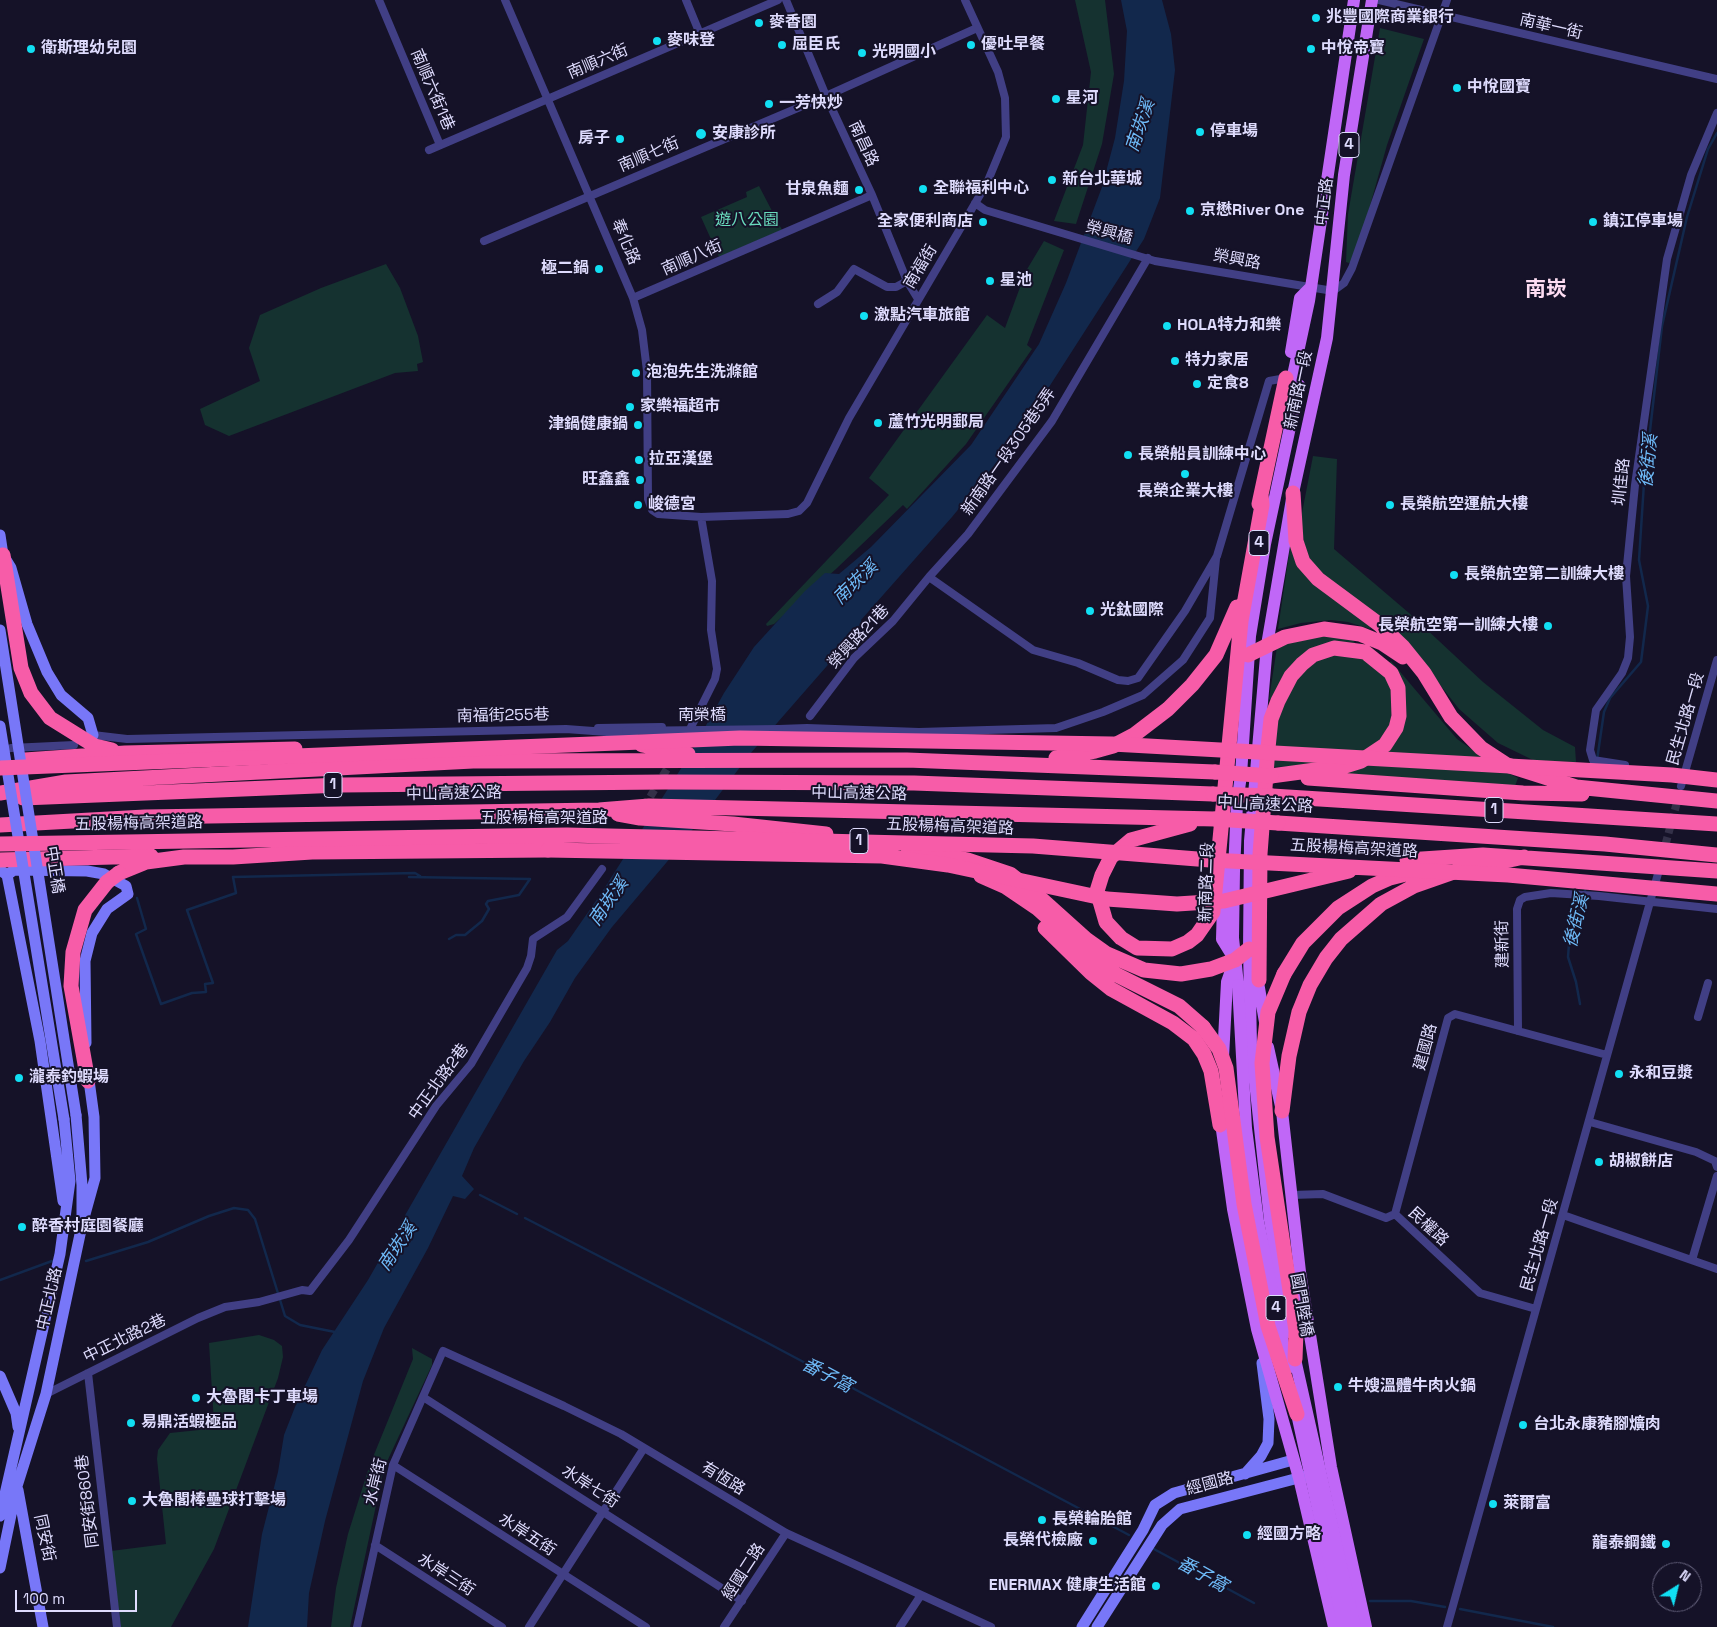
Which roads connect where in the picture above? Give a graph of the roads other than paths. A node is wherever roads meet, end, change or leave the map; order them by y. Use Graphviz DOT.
graph roads {
  1 [pos="379,0"];
  2 [pos="505,0"];
  3 [pos="686,0"];
  4 [pos="778,0"];
  5 [pos="786,0"];
  6 [pos="965,0"];
  7 [pos="1354,0"];
  8 [pos="1372,0"];
  9 [pos="1379,0"];
  10 [pos="1447,0"];
  11 [pos="1412,3"];
  12 [pos="1442,14"];
  13 [pos="977,28"];
  14 [pos="700,34"];
  15 [pos="1717,79"];
  16 [pos="826,96"];
  17 [pos="548,98"];
  18 [pos="1717,113"];
  19 [pos="440,145"];
  20 [pos="429,150"];
  21 [pos="590,194"];
  22 [pos="872,195"];
  23 [pos="975,203"];
  24 [pos="484,241"];
  25 [pos="1136,254"];
  26 [pos="1148,258"];
  27 [pos="907,281"];
  28 [pos="1311,287"];
  29 [pos="1333,290"];
  30 [pos="633,298"];
  31 [pos="918,299"];
  32 [pos="818,304"];
  33 [pos="1286,378"];
  34 [pos="1293,493"];
  35 [pos="1261,494"];
  36 [pos="652,510"];
  37 [pos="701,517"];
  38 [pos="0,535"];
  39 [pos="4,555"];
  40 [pos="1217,556"];
  41 [pos="929,577"];
  42 [pos="0,630"];
  43 [pos="1267,644"];
  44 [pos="1248,655"];
  45 [pos="1717,660"];
  46 [pos="1429,682"];
  47 [pos="1708,690"];
  48 [pos="1717,692"];
  49 [pos="810,716"];
  50 [pos="0,726"];
  51 [pos="566,729"];
  52 [pos="93,735"];
  53 [pos="74,744"];
  54 [pos="0,751"];
  55 [pos="125,753"];
  56 [pos="679,757"];
  57 [pos="1000,762"];
  58 [pos="0,763"];
  59 [pos="0,768"];
  60 [pos="1685,772"];
  61 [pos="1271,776"];
  62 [pos="1717,780"];
  63 [pos="1681,786"];
  64 [pos="1616,791"];
  65 [pos="0,793"];
  66 [pos="0,799"];
  67 [pos="1717,801"];
  68 [pos="1232,803"];
  69 [pos="644,812"];
  70 [pos="1214,819"];
  71 [pos="1717,824"];
  72 [pos="0,825"];
  73 [pos="0,844"];
  74 [pos="910,848"];
  75 [pos="1717,855"];
  76 [pos="184,857"];
  77 [pos="1524,857"];
  78 [pos="0,860"];
  79 [pos="602,869"];
  80 [pos="1659,870"];
  81 [pos="1717,871"];
  82 [pos="4,873"];
  83 [pos="1656,881"];
  84 [pos="1006,887"];
  85 [pos="1717,887"];
  86 [pos="1717,894"];
  87 [pos="1650,901"];
  88 [pos="1717,909"];
  89 [pos="1249,949"];
  90 [pos="1235,960"];
  91 [pos="1249,983"];
  92 [pos="1708,983"];
  93 [pos="1698,1017"];
  94 [pos="1518,1031"];
  95 [pos="1607,1056"];
  96 [pos="88,1081"];
  97 [pos="1282,1112"];
  98 [pos="76,1115"];
  99 [pos="64,1119"];
  100 [pos="1590,1122"];
  101 [pos="1220,1125"];
  102 [pos="1717,1167"];
  103 [pos="1717,1176"];
  104 [pos="1292,1195"];
  105 [pos="1394,1214"];
  106 [pos="1562,1216"];
  107 [pos="65,1221"];
  108 [pos="82,1225"];
  109 [pos="1692,1260"];
  110 [pos="1717,1269"];
  111 [pos="1536,1309"];
  112 [pos="1257,1329"];
  113 [pos="443,1352"];
  114 [pos="1295,1359"];
  115 [pos="88,1372"];
  116 [pos="0,1376"];
  117 [pos="46,1394"];
  118 [pos="423,1397"];
  119 [pos="1297,1414"];
  120 [pos="19,1431"];
  121 [pos="644,1448"];
  122 [pos="1293,1460"];
  123 [pos="393,1465"];
  124 [pos="1331,1467"];
  125 [pos="1245,1474"];
  126 [pos="1299,1478"];
  127 [pos="17,1486"];
  128 [pos="603,1512"];
  129 [pos="0,1516"];
  130 [pos="786,1533"];
  131 [pos="375,1545"];
  132 [pos="0,1568"];
  133 [pos="563,1574"];
  134 [pos="921,1595"];
  135 [pos="742,1601"];
  136 [pos="43,1627"];
  137 [pos="117,1627"];
  138 [pos="357,1627"];
  139 [pos="502,1627"];
  140 [pos="529,1627"];
  141 [pos="646,1627"];
  142 [pos="724,1627"];
  143 [pos="900,1627"];
  144 [pos="991,1627"];
  145 [pos="1082,1627"];
  146 [pos="1097,1627"];
  147 [pos="1334,1627"];
  148 [pos="1344,1627"];
  149 [pos="1355,1627"];
  150 [pos="1366,1627"];
  151 [pos="1447,1627"];
  1 -- 19 [label="street, 南順六街1巷"];
  2 -- 17 [label="street, 奉化路"];
  3 -- 14 [label="street"];
  4 -- 14 [label="street, 南順六街"];
  5 -- 16 [label="street, 南昌路"];
  6 -- 13 [label="street, 南福街"];
  7 -- 28 [label="main road, 中正路 / 4"];
  8 -- 29 [label="main road, 中正路 / 4"];
  9 -- 11 [label="street, 南華一街"];
  10 -- 12 [label="street"];
  11 -- 12 [label="street, 南華一街"];
  12 -- 15 [label="street, 南華一街"];
  12 -- 29 [label="street"];
  13 -- 16 [label="street, 南順七街"];
  13 -- 23 [label="street, 南福街"];
  14 -- 17 [label="street, 南順六街"];
  16 -- 21 [label="street, 南順七街"];
  16 -- 22 [label="street, 南昌路"];
  17 -- 19 [label="street, 南順六街"];
  17 -- 21 [label="street, 奉化路"];
  18 -- 60 [label="street, 圳佳路"];
  19 -- 20 [label="street, 南順六街"];
  21 -- 24 [label="street, 南順七街"];
  21 -- 30 [label="street, 奉化路"];
  22 -- 27 [label="street, 南昌路"];
  22 -- 30 [label="street, 南順八街"];
  23 -- 25 [label="street, 榮興橋"];
  23 -- 31 [label="street, 南福街"];
  25 -- 26 [label="street, 榮興路"];
  26 -- 28 [label="street, 榮興路"];
  26 -- 41 [label="street, 新南路一段305巷5弄"];
  27 -- 31 [label="street, 南昌路"];
  27 -- 32 [label="street"];
  28 -- 29 [label="street, 榮興路"];
  28 -- 33 [label="main road, 新南路一段 / 4"];
  28 -- 44 [label="main road, 新南路一段 / 4"];
  28 -- 68 [label="main road, 新南路一段 / 4"];
  29 -- 34 [label="main road, 新南路一段 / 4"];
  30 -- 36 [label="street, 奉化路"];
  31 -- 37 [label="street, 南福街"];
  33 -- 35 [label="highway"];
  33 -- 40 [label="street"];
  34 -- 43 [label="main road, 新南路一段 / 4"];
  34 -- 46 [label="highway"];
  35 -- 57 [label="highway"];
  35 -- 70 [label="highway"];
  36 -- 37 [label="street, 南福街"];
  37 -- 51 [label="street, 南福街255巷"];
  38 -- 39 [label="street"];
  39 -- 52 [label="street"];
  39 -- 55 [label="highway"];
  40 -- 41 [label="street"];
  40 -- 51 [label="street, 南榮橋, bridge"];
  41 -- 49 [label="street, 榮興路21巷"];
  42 -- 98 [label="street, 中正橋, bridge"];
  43 -- 44 [label="highway"];
  43 -- 46 [label="highway"];
  43 -- 89 [label="main road, 新南路一段 / 4"];
  44 -- 68 [label="main road, 新南路一段 / 4"];
  45 -- 47 [label="street, 民生北路一段"];
  46 -- 64 [label="highway"];
  47 -- 48 [label="street"];
  47 -- 60 [label="street, 民生北路一段"];
  50 -- 99 [label="street, 中正橋, bridge"];
  51 -- 52 [label="street, 南福街255巷"];
  53 -- 54 [label="street"];
  55 -- 56 [label="highway"];
  55 -- 58 [label="highway"];
  56 -- 57 [label="highway"];
  56 -- 65 [label="highway"];
  57 -- 61 [label="highway, bridge"];
  59 -- 62 [label="highway, 1, bridge"];
  60 -- 63 [label="street, 民生北路一段"];
  61 -- 64 [label="highway"];
  61 -- 91 [label="highway"];
  64 -- 67 [label="highway"];
  66 -- 71 [label="highway, 中山高速公路 / 1, bridge"];
  68 -- 90 [label="main road, 新南路二段 / 4"];
  68 -- 90 [label="main road, 新南路二段 / 4"];
  69 -- 70 [label="highway, 中山高速公路 / 1"];
  69 -- 72 [label="highway, 中山高速公路 / 1"];
  69 -- 74 [label="highway"];
  70 -- 75 [label="highway, 中山高速公路 / 1, bridge"];
  73 -- 86 [label="highway, 五股楊梅高架道路 / 1, bridge"];
  74 -- 84 [label="highway"];
  74 -- 90 [label="highway"];
  76 -- 77 [label="highway, bridge"];
  76 -- 78 [label="highway"];
  76 -- 96 [label="highway"];
  77 -- 81 [label="highway"];
  77 -- 97 [label="highway"];
  77 -- 114 [label="highway, bridge"];
  79 -- 115 [label="street, 中正北路2巷"];
  80 -- 83 [label="street, 民生北路一段"];
  82 -- 96 [label="street"];
  82 -- 107 [label="street"];
  83 -- 85 [label="street"];
  83 -- 87 [label="street, 民生北路一段"];
  84 -- 101 [label="highway"];
  84 -- 119 [label="highway, bridge"];
  87 -- 88 [label="street, 建新街"];
  87 -- 94 [label="street, 建新街"];
  87 -- 95 [label="street, 民生北路一段"];
  89 -- 90 [label="highway"];
  89 -- 91 [label="main road, 4"];
  90 -- 91 [label="main road, 4"];
  90 -- 101 [label="main road, 4"];
  91 -- 97 [label="main road, 4"];
  91 -- 114 [label="main road, 國門陸橋 / 4, bridge"];
  91 -- 119 [label="main road, 國門陸橋 / 4, bridge"];
  92 -- 93 [label="street"];
  94 -- 95 [label="street, 建國路"];
  94 -- 105 [label="street, 建國路"];
  95 -- 100 [label="street, 民生北路一段"];
  96 -- 108 [label="street"];
  97 -- 104 [label="main road, 4"];
  98 -- 108 [label="street, 中正北路"];
  99 -- 107 [label="street, 中正北路"];
  100 -- 102 [label="street"];
  100 -- 106 [label="street, 民生北路一段"];
  101 -- 112 [label="main road, 4"];
  103 -- 109 [label="street"];
  104 -- 105 [label="street, 民權路"];
  104 -- 124 [label="main road, 4"];
  105 -- 111 [label="street, 民權路"];
  106 -- 109 [label="street"];
  106 -- 111 [label="street, 民生北路一段"];
  107 -- 120 [label="street, 中正北路"];
  108 -- 117 [label="street, 中正北路"];
  109 -- 110 [label="street"];
  111 -- 151 [label="street, 民生北路一段"];
  112 -- 122 [label="main road, 4"];
  112 -- 125 [label="street"];
  113 -- 118 [label="street, 水岸街"];
  113 -- 121 [label="street, 有恆路"];
  114 -- 149 [label="main road, 國門陸橋 / 4, bridge"];
  115 -- 117 [label="street, 中正北路2巷"];
  115 -- 137 [label="street, 同安街860巷"];
  116 -- 120 [label="street"];
  117 -- 127 [label="street, 中正北路"];
  118 -- 123 [label="street, 水岸街"];
  118 -- 128 [label="street, 水岸七街"];
  119 -- 148 [label="main road, 國門陸橋 / 4, bridge"];
  120 -- 129 [label="street"];
  121 -- 128 [label="street"];
  121 -- 130 [label="street, 有恆路"];
  122 -- 125 [label="street, 經國路"];
  122 -- 126 [label="main road, 4"];
  123 -- 131 [label="street, 水岸街"];
  123 -- 133 [label="street, 水岸五街"];
  124 -- 126 [label="street, 經國路"];
  124 -- 150 [label="main road, 4"];
  125 -- 145 [label="street, 經國路"];
  126 -- 146 [label="street, 經國路"];
  126 -- 147 [label="main road, 4"];
  127 -- 132 [label="street"];
  127 -- 136 [label="street, 同安街"];
  128 -- 133 [label="street"];
  128 -- 135 [label="street, 水岸七街"];
  130 -- 134 [label="street, 有恆路"];
  130 -- 135 [label="street, 經國二路"];
  131 -- 138 [label="street, 水岸街"];
  131 -- 139 [label="street, 水岸三街"];
  133 -- 140 [label="street"];
  133 -- 141 [label="street, 水岸五街"];
  134 -- 143 [label="street"];
  134 -- 144 [label="street, 有恆路"];
  135 -- 142 [label="street, 經國二路"];
}
